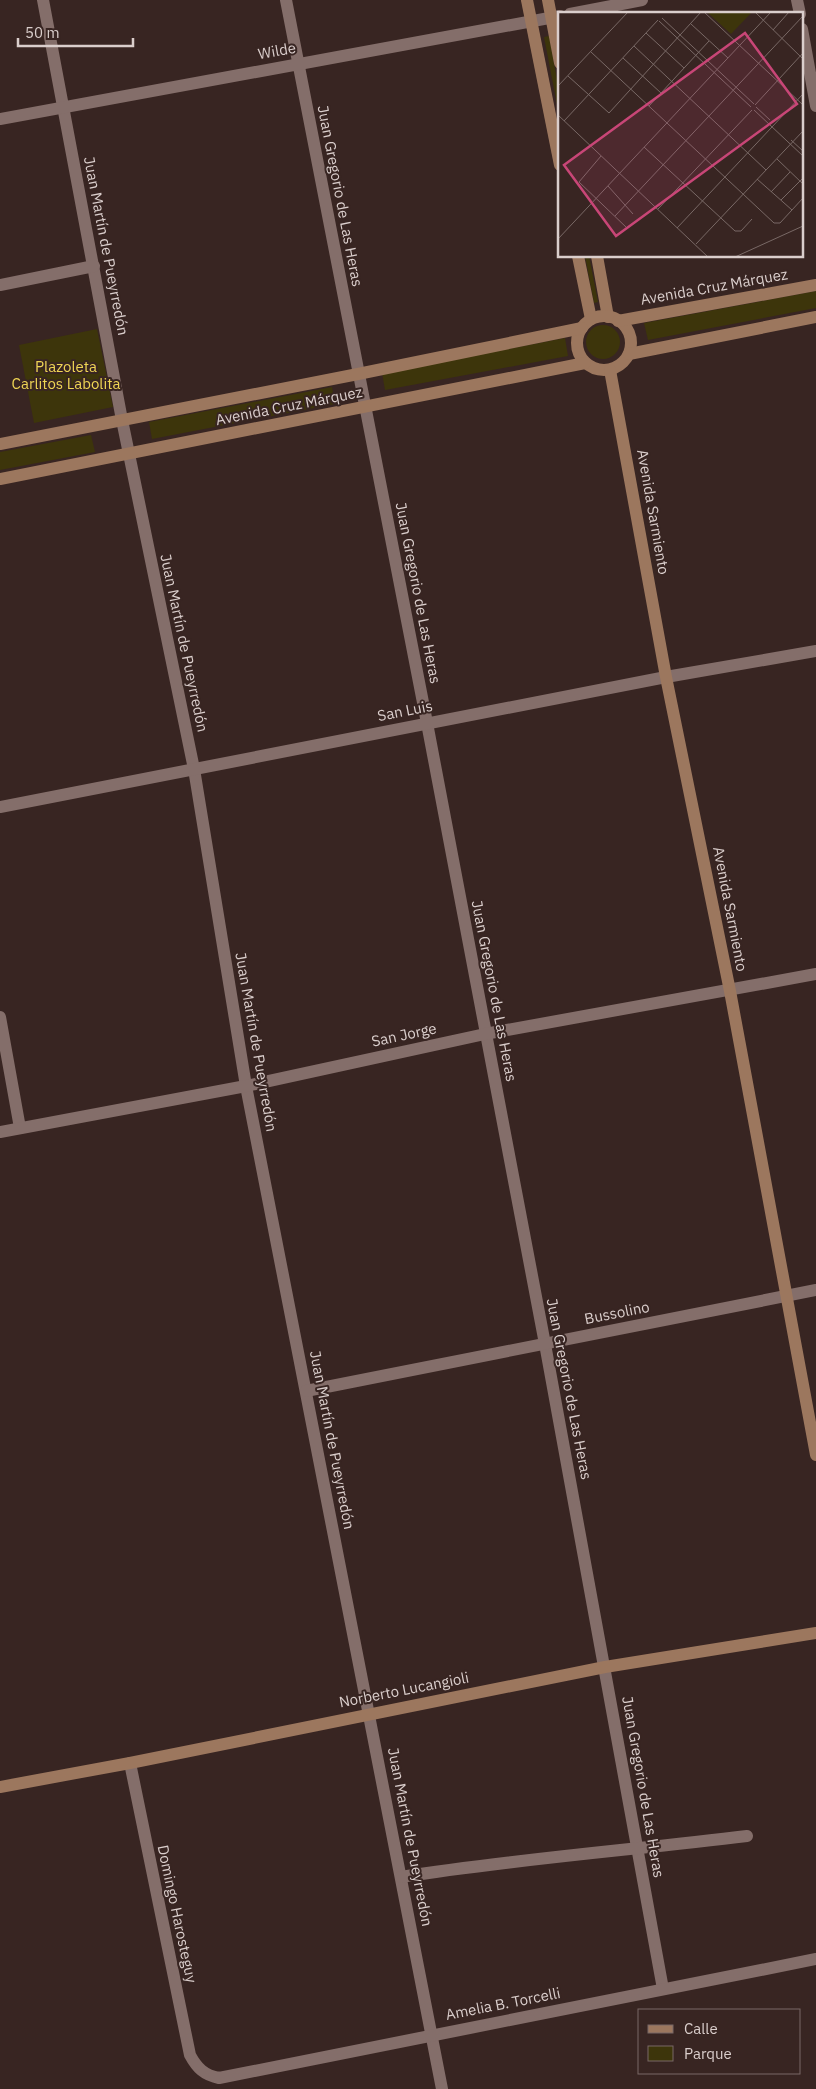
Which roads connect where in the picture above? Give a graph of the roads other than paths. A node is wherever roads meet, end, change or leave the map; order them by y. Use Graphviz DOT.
graph roads {
  1 [pos="43,0"];
  2 [pos="286,0"];
  3 [pos="527,0"];
  4 [pos="548,0"];
  5 [pos="642,0"];
  6 [pos="580,12"];
  7 [pos="555,17"];
  8 [pos="531,21"];
  9 [pos="804,40"];
  10 [pos="558,45"];
  11 [pos="298,64"];
  12 [pos="63,106"];
  13 [pos="816,106"];
  14 [pos="0,119"];
  15 [pos="558,155"];
  16 [pos="578,258"];
  17 [pos="598,258"];
  18 [pos="94,266"];
  19 [pos="0,285"];
  20 [pos="816,285"];
  21 [pos="816,317"];
  22 [pos="613,319"];
  23 [pos="586,324"];
  24 [pos="629,354"];
  25 [pos="585,363"];
  26 [pos="610,370"];
  27 [pos="358,374"];
  28 [pos="365,408"];
  29 [pos="122,420"];
  30 [pos="0,444"];
  31 [pos="129,454"];
  32 [pos="0,479"];
  33 [pos="816,650"];
  34 [pos="666,677"];
  35 [pos="427,723"];
  36 [pos="194,769"];
  37 [pos="0,807"];
  38 [pos="816,974"];
  39 [pos="730,991"];
  40 [pos="0,1017"];
  41 [pos="485,1034"];
  42 [pos="246,1086"];
  43 [pos="20,1128"];
  44 [pos="0,1132"];
  45 [pos="816,1290"];
  46 [pos="787,1296"];
  47 [pos="545,1344"];
  48 [pos="306,1391"];
  49 [pos="816,1455"];
  50 [pos="816,1632"];
  51 [pos="605,1667"];
  52 [pos="369,1714"];
  53 [pos="130,1763"];
  54 [pos="0,1787"];
  55 [pos="747,1836"];
  56 [pos="638,1850"];
  57 [pos="401,1877"];
  58 [pos="816,1959"];
  59 [pos="663,1989"];
  60 [pos="431,2035"];
  61 [pos="198,2069"];
  62 [pos="442,2089"];
  1 -- 12 [label="street, Juan Martín de Pueyrredón"];
  2 -- 11 [label="street, Juan Gregorio de Las Heras"];
  3 -- 8 [label="main road"];
  4 -- 7 [label="main road"];
  5 -- 6 [label="street"];
  7 -- 8 [label="street, Wilde"];
  7 -- 10 [label="main road"];
  8 -- 11 [label="street, Wilde"];
  8 -- 15 [label="main road"];
  9 -- 13 [label="street"];
  11 -- 12 [label="street, Wilde"];
  11 -- 27 [label="street, Juan Gregorio de Las Heras"];
  12 -- 14 [label="street, Wilde"];
  12 -- 18 [label="street, Juan Martín de Pueyrredón"];
  16 -- 23 [label="main road"];
  17 -- 22 [label="main road"];
  18 -- 19 [label="street"];
  18 -- 29 [label="street, Juan Martín de Pueyrredón"];
  20 -- 22 [label="main road, Avenida Cruz Márquez"];
  21 -- 24 [label="main road"];
  22 -- 23 [label="main road"];
  22 -- 24 [label="main road"];
  23 -- 25 [label="main road"];
  23 -- 27 [label="main road, Avenida Cruz Márquez"];
  24 -- 26 [label="main road"];
  25 -- 26 [label="main road"];
  25 -- 28 [label="main road, Avenida Cruz Márquez"];
  26 -- 34 [label="main road, Avenida Sarmiento"];
  27 -- 28 [label="street, Juan Gregorio de Las Heras"];
  27 -- 29 [label="main road, Avenida Cruz Márquez"];
  28 -- 31 [label="main road, Avenida Cruz Márquez"];
  28 -- 35 [label="street, Juan Gregorio de Las Heras"];
  29 -- 30 [label="main road, Avenida Cruz Márquez"];
  29 -- 31 [label="street, Juan Martín de Pueyrredón"];
  31 -- 32 [label="main road, Avenida Cruz Márquez"];
  31 -- 36 [label="street, Juan Martín de Pueyrredón"];
  33 -- 34 [label="street, San Luis"];
  34 -- 35 [label="street, San Luis"];
  34 -- 39 [label="main road, Avenida Sarmiento"];
  35 -- 36 [label="street, San Luis"];
  35 -- 41 [label="street, Juan Gregorio de Las Heras"];
  36 -- 37 [label="street, San Luis"];
  36 -- 42 [label="street, Juan Martín de Pueyrredón"];
  38 -- 39 [label="street, San Jorge"];
  39 -- 41 [label="street, San Jorge"];
  39 -- 46 [label="main road, Avenida Sarmiento"];
  40 -- 43 [label="street"];
  41 -- 42 [label="street, San Jorge"];
  41 -- 47 [label="street, Juan Gregorio de Las Heras"];
  42 -- 43 [label="street, San Jorge"];
  42 -- 48 [label="street, Juan Martín de Pueyrredón"];
  43 -- 44 [label="street, San Jorge"];
  45 -- 46 [label="street, Bussolino"];
  46 -- 47 [label="street, Bussolino"];
  46 -- 49 [label="main road, Avenida Sarmiento"];
  47 -- 48 [label="street, Bussolino"];
  47 -- 51 [label="street, Juan Gregorio de Las Heras"];
  48 -- 52 [label="street, Juan Martín de Pueyrredón"];
  50 -- 51 [label="main road, Norberto Lucangioli"];
  51 -- 52 [label="main road, Norberto Lucangioli"];
  51 -- 56 [label="street, Juan Gregorio de Las Heras"];
  52 -- 53 [label="main road, Norberto Lucangioli"];
  52 -- 57 [label="street, Juan Martín de Pueyrredón"];
  53 -- 54 [label="main road, Norberto Lucangioli"];
  53 -- 61 [label="street, Domingo Harosteguy"];
  55 -- 56 [label="street"];
  56 -- 57 [label="street"];
  56 -- 59 [label="street, Juan Gregorio de Las Heras"];
  57 -- 60 [label="street, Juan Martín de Pueyrredón"];
  58 -- 59 [label="street, Amelia B. Torcelli"];
  59 -- 60 [label="street, Amelia B. Torcelli"];
  60 -- 61 [label="street, Amelia B. Torcelli"];
  60 -- 62 [label="street, Juan Martín de Pueyrredón"];
}
